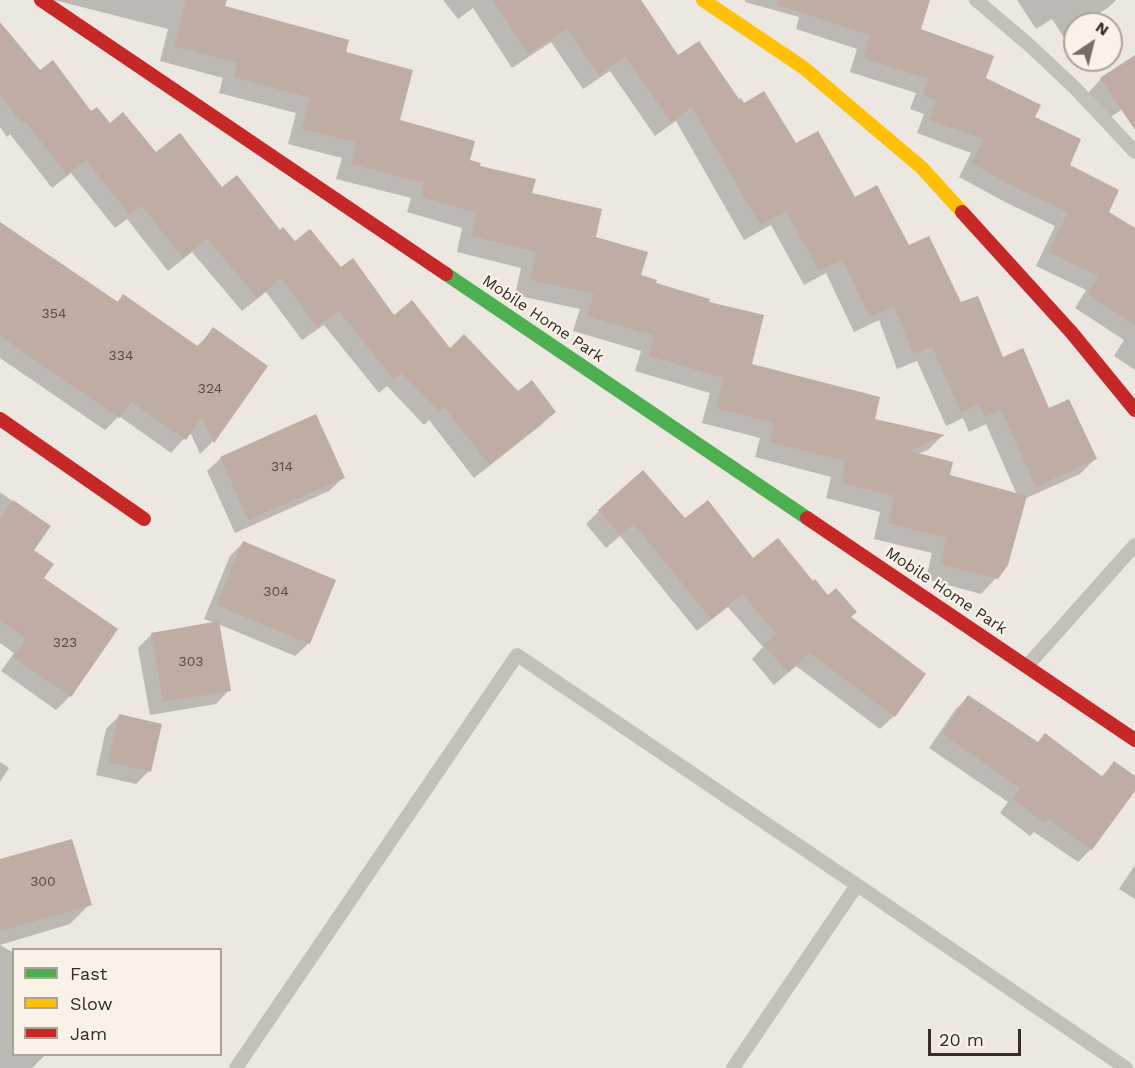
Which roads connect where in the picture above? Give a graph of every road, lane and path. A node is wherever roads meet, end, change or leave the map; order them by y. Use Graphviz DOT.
graph roads {
  1 [pos="41,0"];
  2 [pos="703,0"];
  3 [pos="976,0"];
  4 [pos="1135,152"];
  5 [pos="1135,410"];
  6 [pos="0,419"];
  7 [pos="144,519"];
  8 [pos="1135,545"];
  9 [pos="1027,666"];
  10 [pos="1135,740"];
  11 [pos="857,885"];
  12 [pos="236,1068"];
  13 [pos="733,1068"];
  14 [pos="1126,1068"];
  1 -- 9 [label="street, Mobile Home Park"];
  2 -- 5 [label="street"];
  3 -- 4 [label="lane"];
  6 -- 7 [label="street"];
  8 -- 9 [label="lane"];
  9 -- 10 [label="street, Mobile Home Park"];
  11 -- 12 [label="lane"];
  11 -- 13 [label="lane"];
  11 -- 14 [label="lane"];
}
